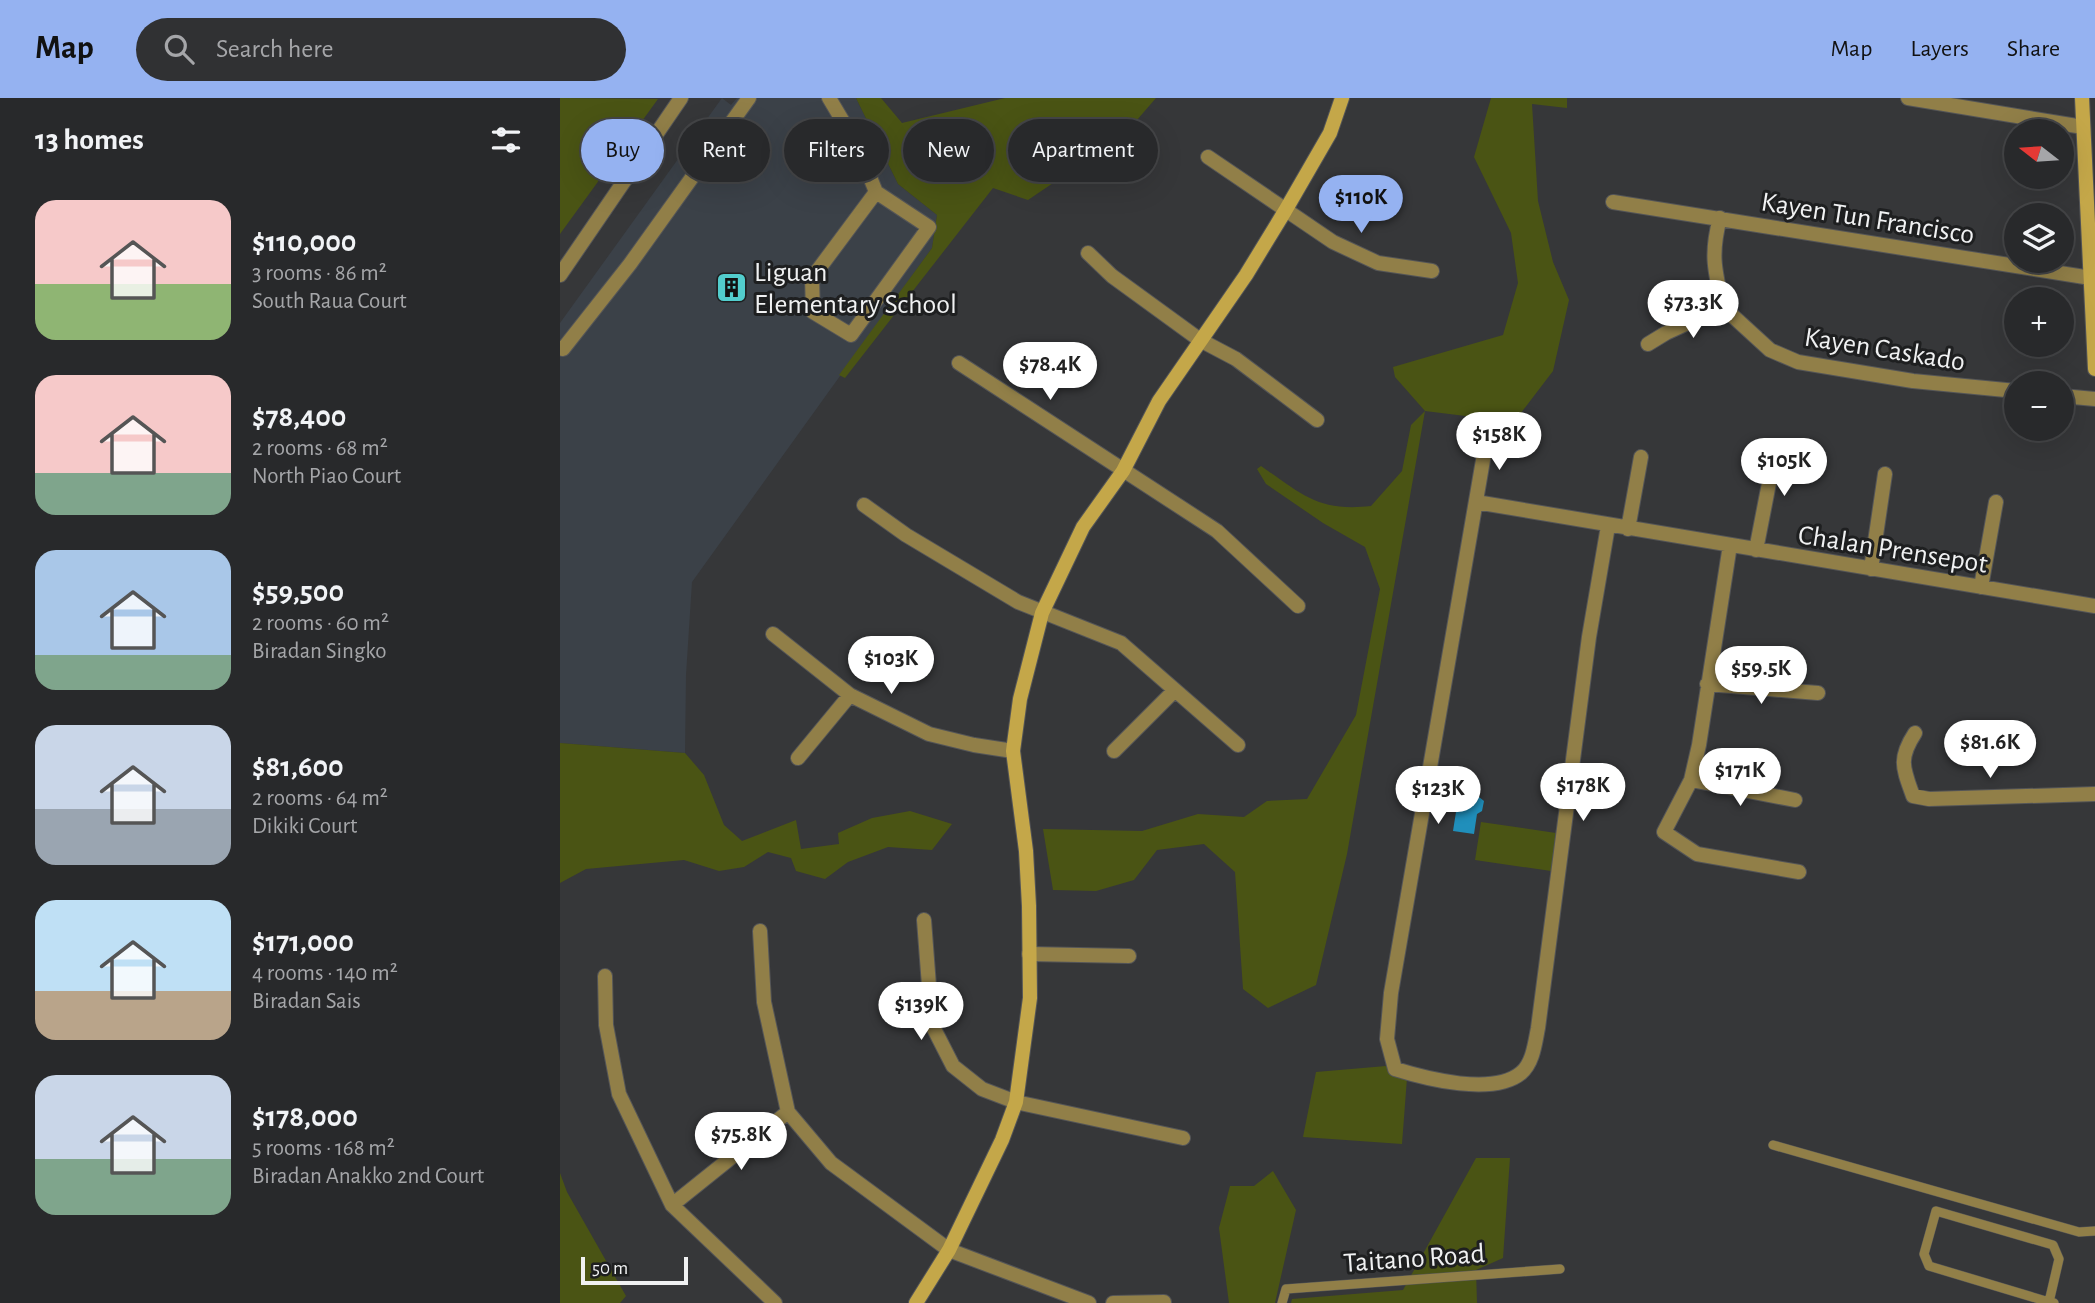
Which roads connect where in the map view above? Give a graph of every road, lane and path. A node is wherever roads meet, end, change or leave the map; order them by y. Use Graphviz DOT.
graph roads {
  1 [pos="681,98"];
  2 [pos="749,98"];
  3 [pos="829,98"];
  4 [pos="1342,98"];
  5 [pos="1908,98"];
  6 [pos="2082,98"];
  7 [pos="2083,127"];
  8 [pos="1208,157"];
  9 [pos="876,192"];
  10 [pos="1613,202"];
  11 [pos="1285,211"];
  12 [pos="1720,218"];
  13 [pos="1088,253"];
  14 [pos="1432,271"];
  15 [pos="560,275"];
  16 [pos="2091,278"];
  17 [pos="1723,307"];
  18 [pos="1200,340"];
  19 [pos="1648,344"];
  20 [pos="560,348"];
  21 [pos="959,363"];
  22 [pos="2095,369"];
  23 [pos="2004,390"];
  24 [pos="2074,397"];
  25 [pos="2095,399"];
  26 [pos="1317,420"];
  27 [pos="1488,437"];
  28 [pos="1761,452"];
  29 [pos="1640,457"];
  30 [pos="1123,471"];
  31 [pos="1885,474"];
  32 [pos="1476,502"];
  33 [pos="1996,502"];
  34 [pos="864,505"];
  35 [pos="1608,526"];
  36 [pos="1628,529"];
  37 [pos="1730,545"];
  38 [pos="1756,550"];
  39 [pos="1871,569"];
  40 [pos="1982,587"];
  41 [pos="1298,606"];
  42 [pos="2095,606"];
  43 [pos="1042,613"];
  44 [pos="773,634"];
  45 [pos="1707,684"];
  46 [pos="1174,691"];
  47 [pos="1818,693"];
  48 [pos="850,695"];
  49 [pos="1915,733"];
  50 [pos="1238,745"];
  51 [pos="1013,751"];
  52 [pos="1114,751"];
  53 [pos="798,758"];
  54 [pos="1691,780"];
  55 [pos="2095,794"];
  56 [pos="1795,800"];
  57 [pos="1799,872"];
  58 [pos="924,920"];
  59 [pos="760,931"];
  60 [pos="1029,954"];
  61 [pos="1129,956"];
  62 [pos="605,976"];
  63 [pos="1016,1102"];
  64 [pos="788,1112"];
  65 [pos="1183,1138"];
  66 [pos="1773,1145"];
  67 [pos="672,1205"];
  68 [pos="2095,1231"];
  69 [pos="949,1250"];
  70 [pos="1560,1269"];
  71 [pos="1164,1302"];
  72 [pos="2052,1302"];
  73 [pos="775,1303"];
  74 [pos="916,1303"];
  75 [pos="1089,1303"];
  76 [pos="1113,1303"];
  77 [pos="1282,1303"];
  1 -- 15 [label="street"];
  2 -- 20 [label="street"];
  3 -- 9 [label="street"];
  4 -- 11 [label="street"];
  5 -- 7 [label="street"];
  6 -- 7 [label="street"];
  7 -- 16 [label="street"];
  8 -- 11 [label="street"];
  9 -- 9 [label="street"];
  10 -- 12 [label="street, Kayen Tun Francisco"];
  11 -- 14 [label="street"];
  11 -- 18 [label="street"];
  12 -- 16 [label="street, Kayen Tun Francisco"];
  12 -- 17 [label="street, Kayen Tun Francisco"];
  13 -- 18 [label="street"];
  16 -- 22 [label="street"];
  17 -- 19 [label="street"];
  17 -- 23 [label="street, Kayen Caskado"];
  18 -- 26 [label="street"];
  18 -- 30 [label="street"];
  21 -- 30 [label="street"];
  24 -- 25 [label="street"];
  27 -- 32 [label="street"];
  28 -- 38 [label="street"];
  29 -- 36 [label="street"];
  30 -- 41 [label="street"];
  30 -- 43 [label="street"];
  31 -- 39 [label="street"];
  32 -- 35 [label="street, Chalan Prensepot"];
  32 -- 35 [label="street"];
  33 -- 40 [label="street"];
  34 -- 43 [label="street"];
  35 -- 36 [label="street, Chalan Prensepot"];
  36 -- 37 [label="street, Chalan Prensepot"];
  37 -- 38 [label="street, Chalan Prensepot"];
  37 -- 45 [label="street"];
  38 -- 39 [label="street, Chalan Prensepot"];
  39 -- 40 [label="street, Chalan Prensepot"];
  40 -- 42 [label="street, Chalan Prensepot"];
  43 -- 46 [label="street"];
  43 -- 51 [label="street"];
  44 -- 48 [label="street"];
  45 -- 47 [label="street"];
  45 -- 54 [label="street"];
  46 -- 50 [label="street"];
  46 -- 52 [label="street"];
  48 -- 51 [label="street"];
  48 -- 53 [label="street"];
  49 -- 55 [label="street"];
  51 -- 60 [label="street"];
  54 -- 56 [label="street"];
  54 -- 57 [label="street"];
  58 -- 63 [label="street"];
  59 -- 64 [label="street"];
  60 -- 61 [label="street"];
  60 -- 63 [label="street"];
  62 -- 67 [label="street"];
  63 -- 65 [label="street"];
  63 -- 69 [label="street"];
  64 -- 67 [label="street"];
  64 -- 69 [label="street"];
  66 -- 68 [label="lane"];
  67 -- 73 [label="street"];
  69 -- 74 [label="street"];
  69 -- 75 [label="street"];
  70 -- 77 [label="lane, Taitano Road"];
  71 -- 76 [label="street"];
  72 -- 72 [label="lane"];
}
